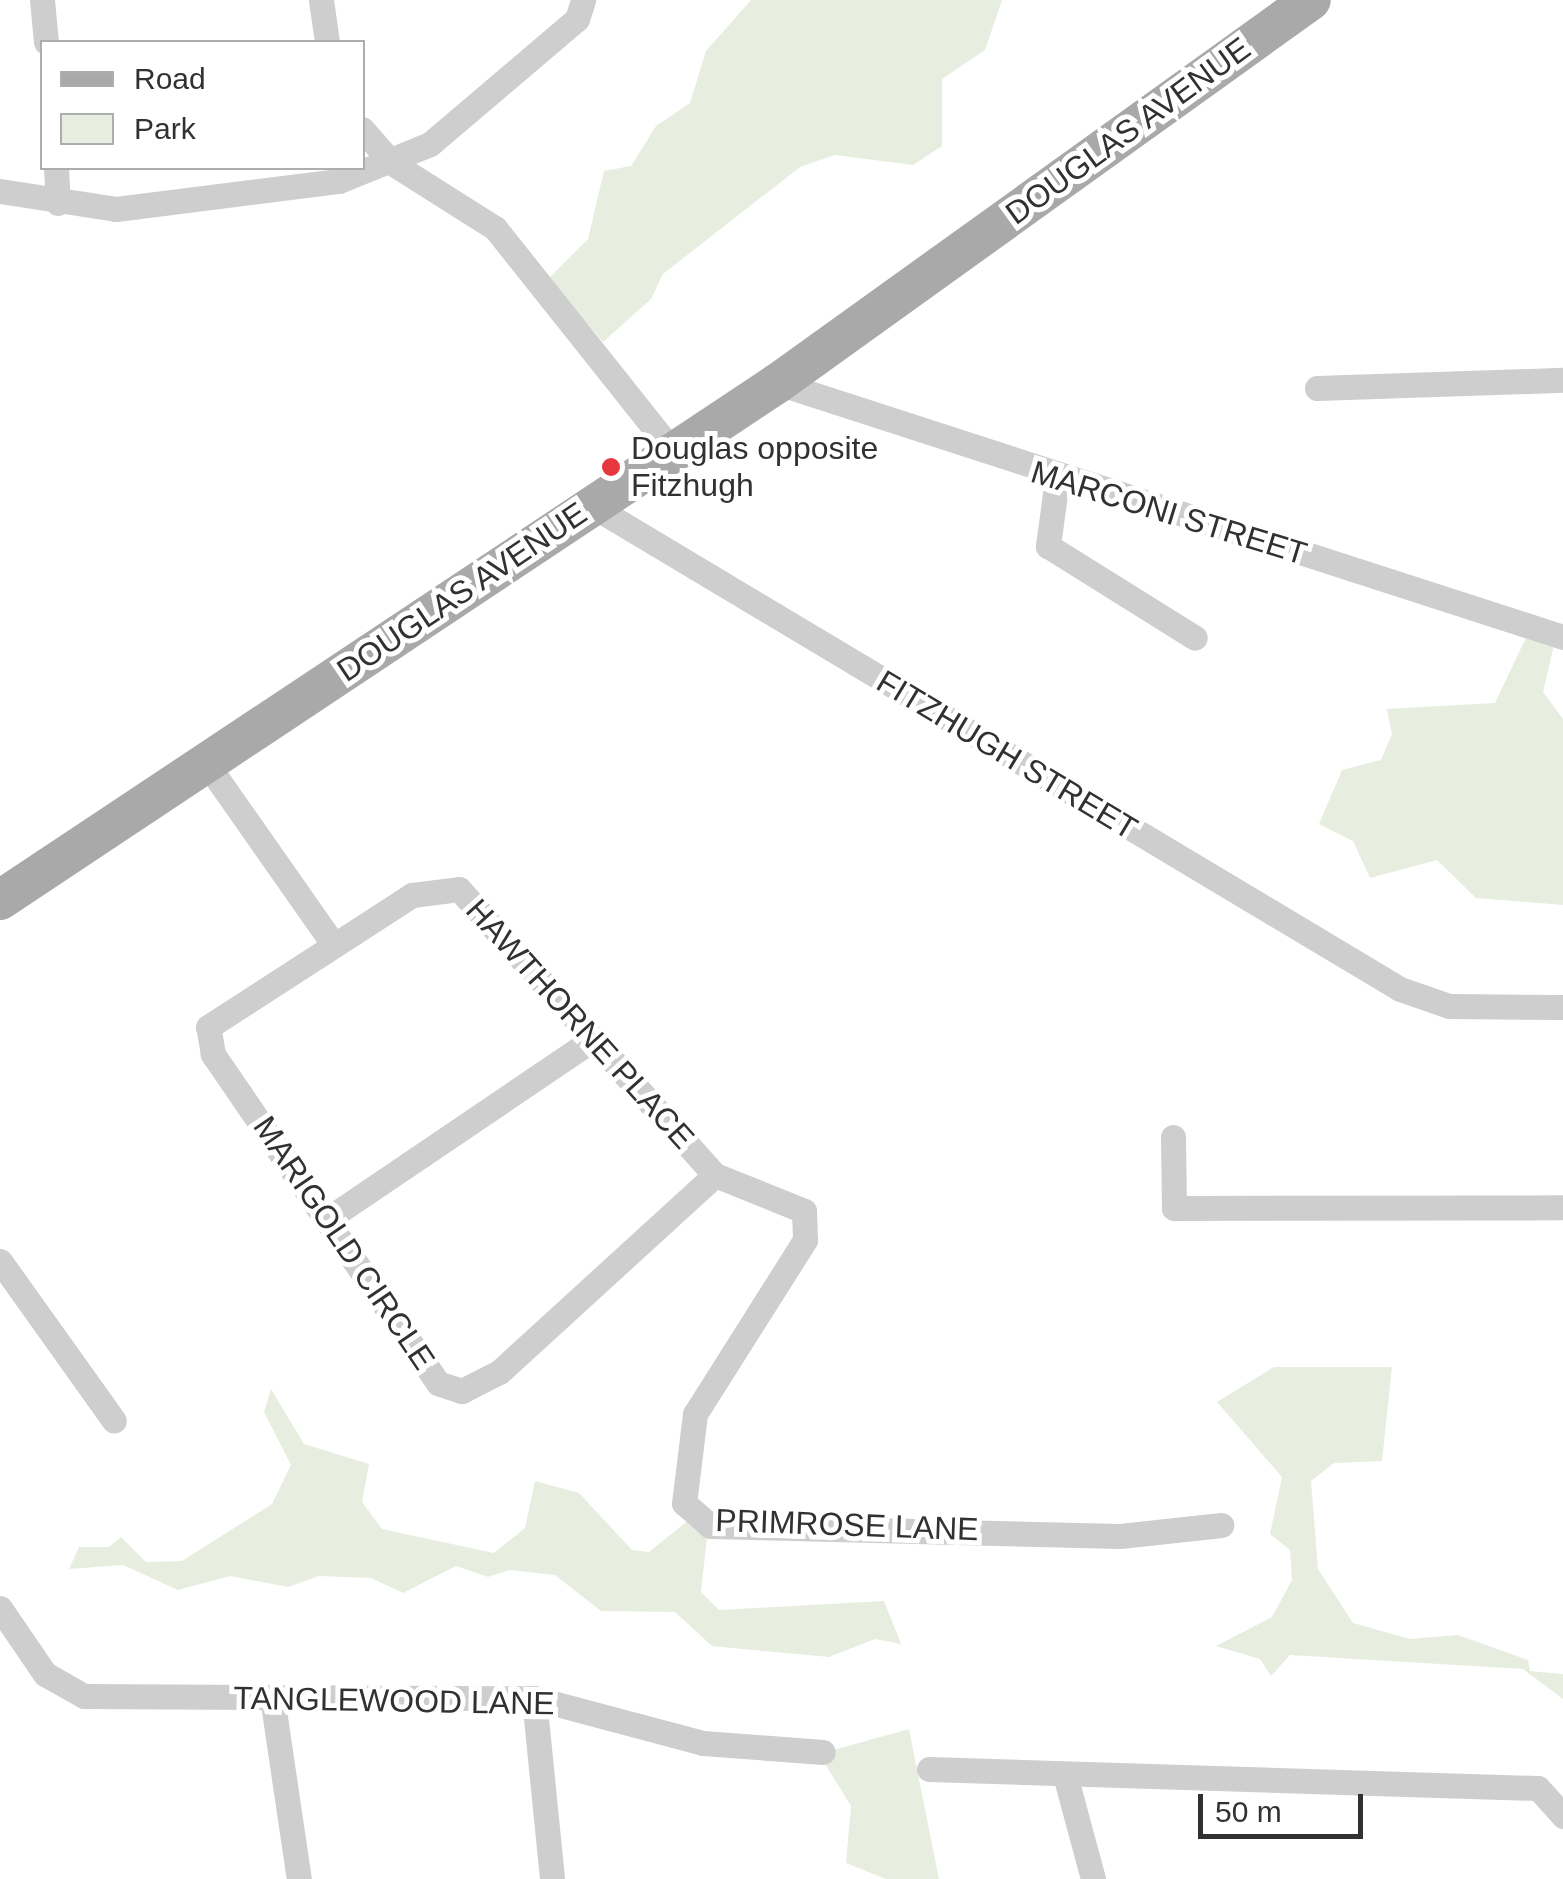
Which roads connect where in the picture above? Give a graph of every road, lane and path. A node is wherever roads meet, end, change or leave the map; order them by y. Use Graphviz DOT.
graph roads {
  1 [pos="42,0"];
  2 [pos="321,0"];
  3 [pos="583,0"];
  4 [pos="1311,0"];
  5 [pos="46,40"];
  6 [pos="327,40"];
  7 [pos="365,132"];
  8 [pos="392,163"];
  9 [pos="56,170"];
  10 [pos="0,192"];
  11 [pos="58,203"];
  12 [pos="1563,380"];
  13 [pos="778,383"];
  14 [pos="1316,388"];
  15 [pos="673,452"];
  16 [pos="1057,478"];
  17 [pos="591,505"];
  18 [pos="1563,636"];
  19 [pos="1196,638"];
  20 [pos="207,764"];
  21 [pos="0,900"];
  22 [pos="331,941"];
  23 [pos="1563,1007"];
  24 [pos="593,1040"];
  25 [pos="1173,1137"];
  26 [pos="715,1175"];
  27 [pos="1563,1206"];
  28 [pos="804,1211"];
  29 [pos="332,1216"];
  30 [pos="0,1260"];
  31 [pos="114,1421"];
  32 [pos="1221,1524"];
  33 [pos="0,1608"];
  34 [pos="272,1697"];
  35 [pos="534,1698"];
  36 [pos="823,1752"];
  37 [pos="929,1768"];
  38 [pos="1065,1775"];
  39 [pos="1563,1816"];
  40 [pos="299,1879"];
  41 [pos="552,1879"];
  42 [pos="1093,1879"];
  1 -- 5 [label="street"];
  2 -- 6 [label="street"];
  3 -- 8 [label="street"];
  4 -- 13 [label="main road, DOUGLAS AVENUE"];
  7 -- 8 [label="street"];
  8 -- 11 [label="street"];
  8 -- 15 [label="street"];
  9 -- 11 [label="street"];
  10 -- 11 [label="street"];
  12 -- 14 [label="street"];
  13 -- 15 [label="main road, DOUGLAS AVENUE"];
  13 -- 16 [label="street, MARCONI STREET"];
  15 -- 17 [label="main road, DOUGLAS AVENUE"];
  16 -- 18 [label="street, MARCONI STREET"];
  16 -- 19 [label="street"];
  17 -- 20 [label="main road, DOUGLAS AVENUE"];
  17 -- 23 [label="street, FITZHUGH STREET"];
  20 -- 21 [label="main road, DOUGLAS AVENUE"];
  20 -- 22 [label="street"];
  22 -- 24 [label="street, HAWTHORNE PLACE"];
  22 -- 29 [label="street, MARIGOLD CIRCLE"];
  24 -- 26 [label="street, HAWTHORNE PLACE"];
  24 -- 29 [label="street"];
  25 -- 27 [label="street"];
  26 -- 28 [label="street, HAWTHORNE PLACE"];
  26 -- 29 [label="street, MARIGOLD CIRCLE"];
  28 -- 32 [label="street, PRIMROSE LANE"];
  30 -- 31 [label="street"];
  33 -- 34 [label="street, TANGLEWOOD LANE"];
  34 -- 35 [label="street, TANGLEWOOD LANE"];
  34 -- 40 [label="street"];
  35 -- 36 [label="street, TANGLEWOOD LANE"];
  35 -- 41 [label="street"];
  37 -- 38 [label="street"];
  38 -- 39 [label="street"];
  38 -- 42 [label="street"];
}
